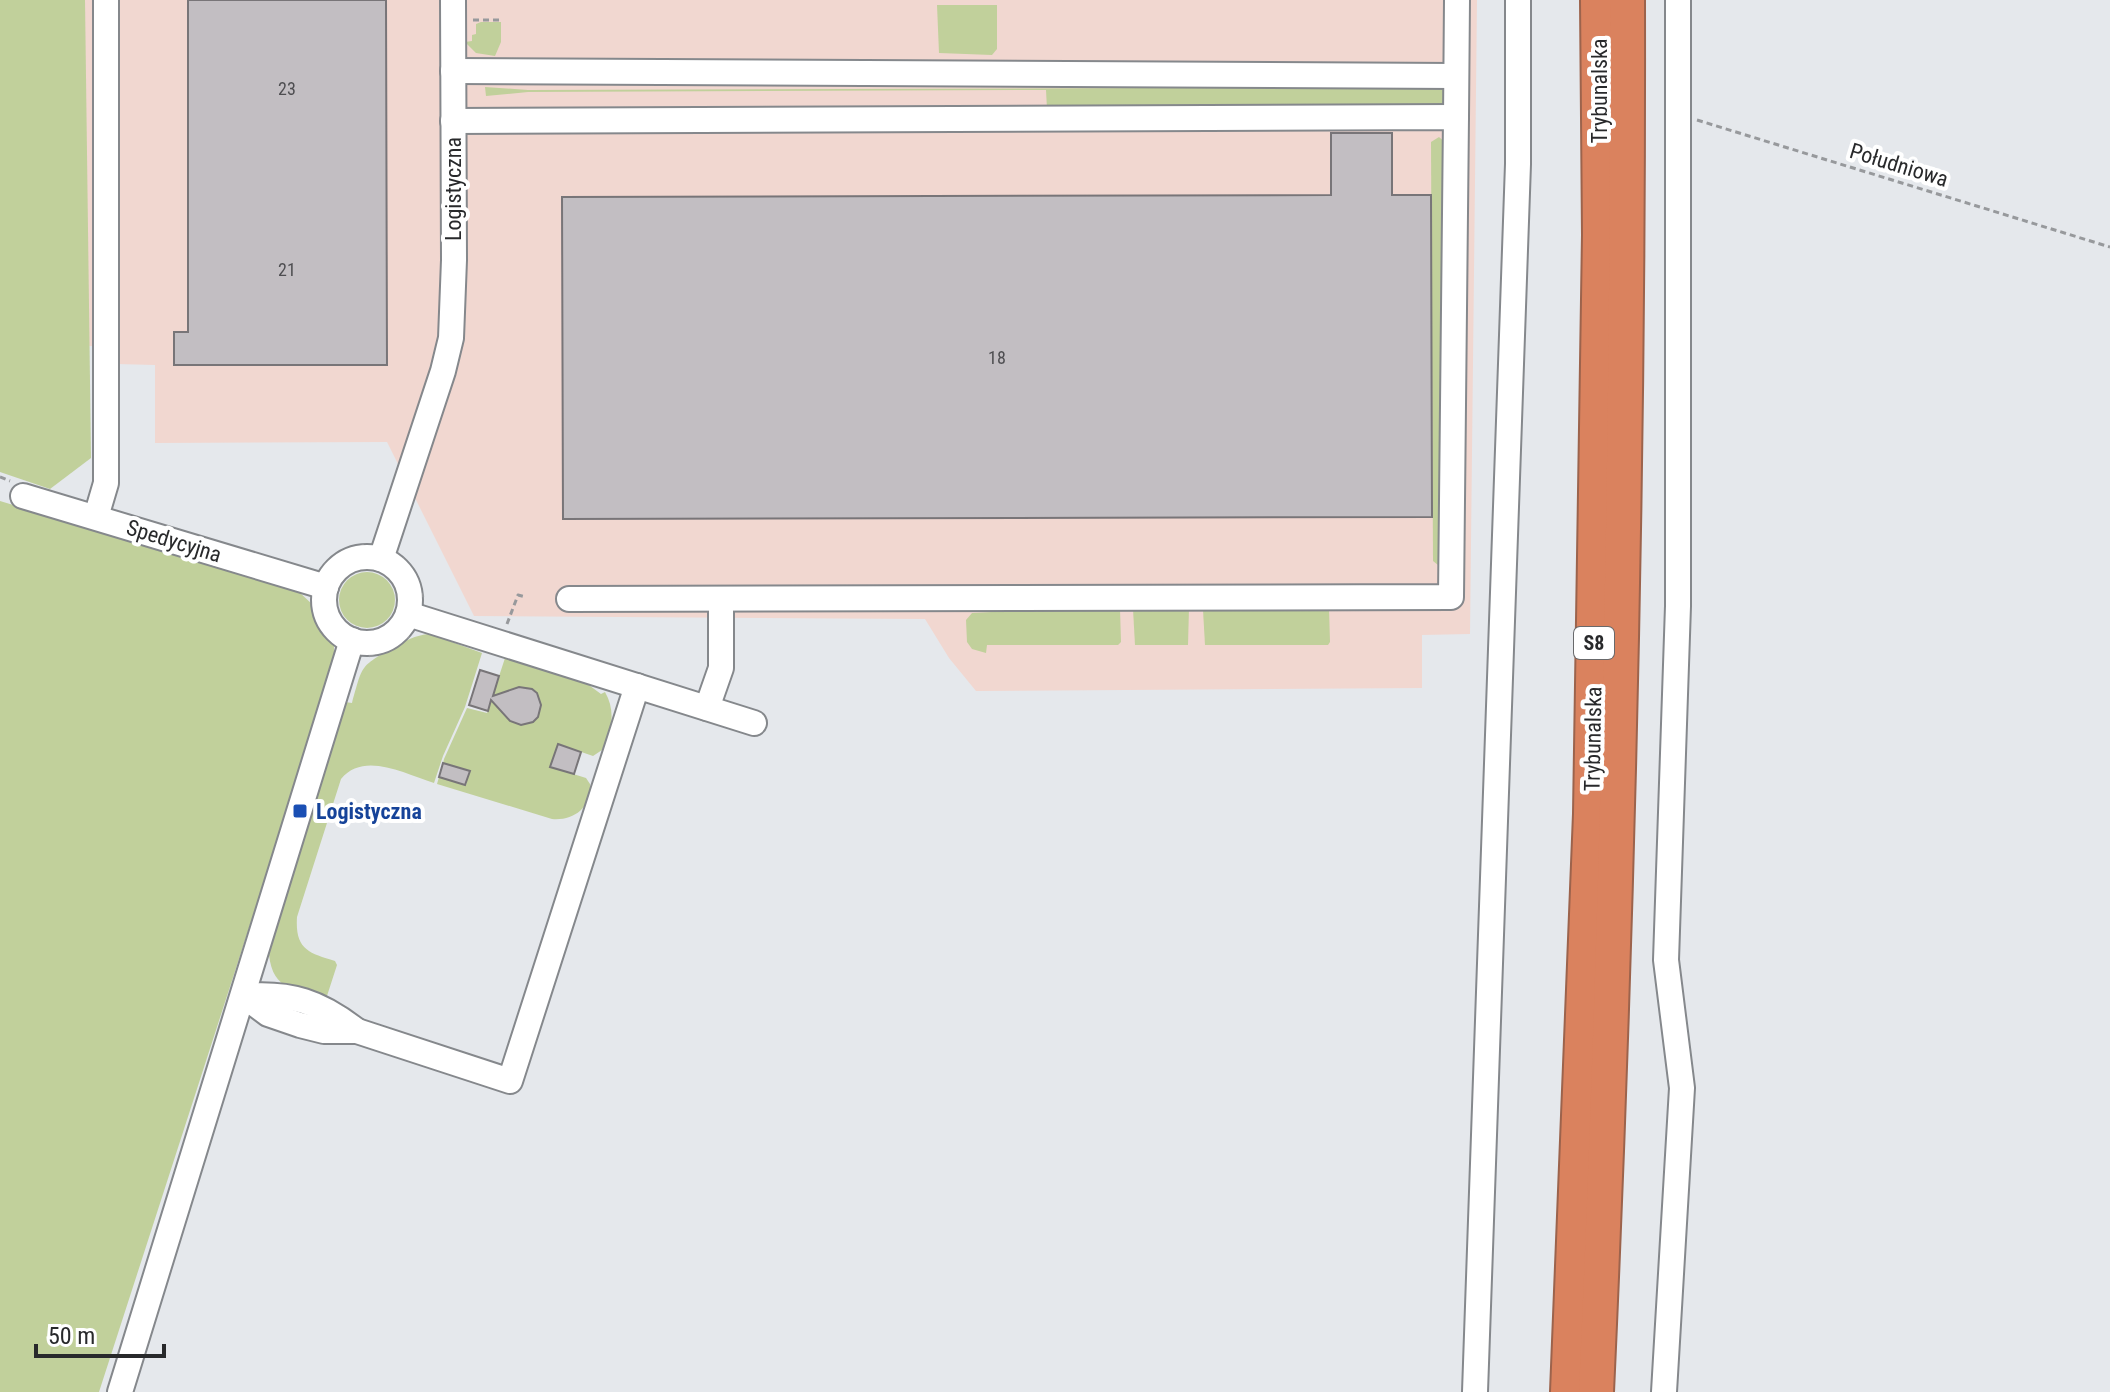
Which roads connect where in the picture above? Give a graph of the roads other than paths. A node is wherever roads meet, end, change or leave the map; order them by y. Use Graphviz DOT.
graph roads {
  1 [pos="106,0"];
  2 [pos="453,0"];
  3 [pos="1457,0"];
  4 [pos="1518,0"];
  5 [pos="1598,0"];
  6 [pos="1627,0"];
  7 [pos="1678,0"];
  8 [pos="453,71"];
  9 [pos="1456,76"];
  10 [pos="1456,117"];
  11 [pos="453,121"];
  12 [pos="23,496"];
  13 [pos="96,517"];
  14 [pos="383,553"];
  15 [pos="321,578"];
  16 [pos="569,599"];
  17 [pos="721,600"];
  18 [pos="417,617"];
  19 [pos="352,640"];
  20 [pos="637,686"];
  21 [pos="707,708"];
  22 [pos="754,723"];
  23 [pos="244,996"];
  24 [pos="120,1392"];
  25 [pos="1475,1392"];
  26 [pos="1568,1392"];
  27 [pos="1596,1392"];
  28 [pos="1664,1392"];
  1 -- 13 [label="street"];
  2 -- 8 [label="street, Logistyczna"];
  3 -- 9 [label="street"];
  4 -- 25 [label="street"];
  5 -- 26 [label="highway, Trybunalska / S8"];
  6 -- 27 [label="highway, Trybunalska / S8"];
  7 -- 28 [label="street"];
  8 -- 9 [label="street"];
  8 -- 11 [label="street, Logistyczna"];
  9 -- 10 [label="street"];
  10 -- 11 [label="street"];
  10 -- 17 [label="street"];
  11 -- 14 [label="street, Logistyczna"];
  12 -- 13 [label="street, Spedycyjna"];
  13 -- 15 [label="street, Spedycyjna"];
  14 -- 15 [label="street"];
  14 -- 18 [label="street"];
  15 -- 19 [label="street"];
  16 -- 17 [label="street"];
  17 -- 21 [label="street"];
  18 -- 19 [label="street"];
  18 -- 20 [label="street"];
  19 -- 23 [label="street"];
  20 -- 21 [label="street"];
  20 -- 23 [label="street"];
  21 -- 22 [label="street"];
  23 -- 24 [label="street"];
}
